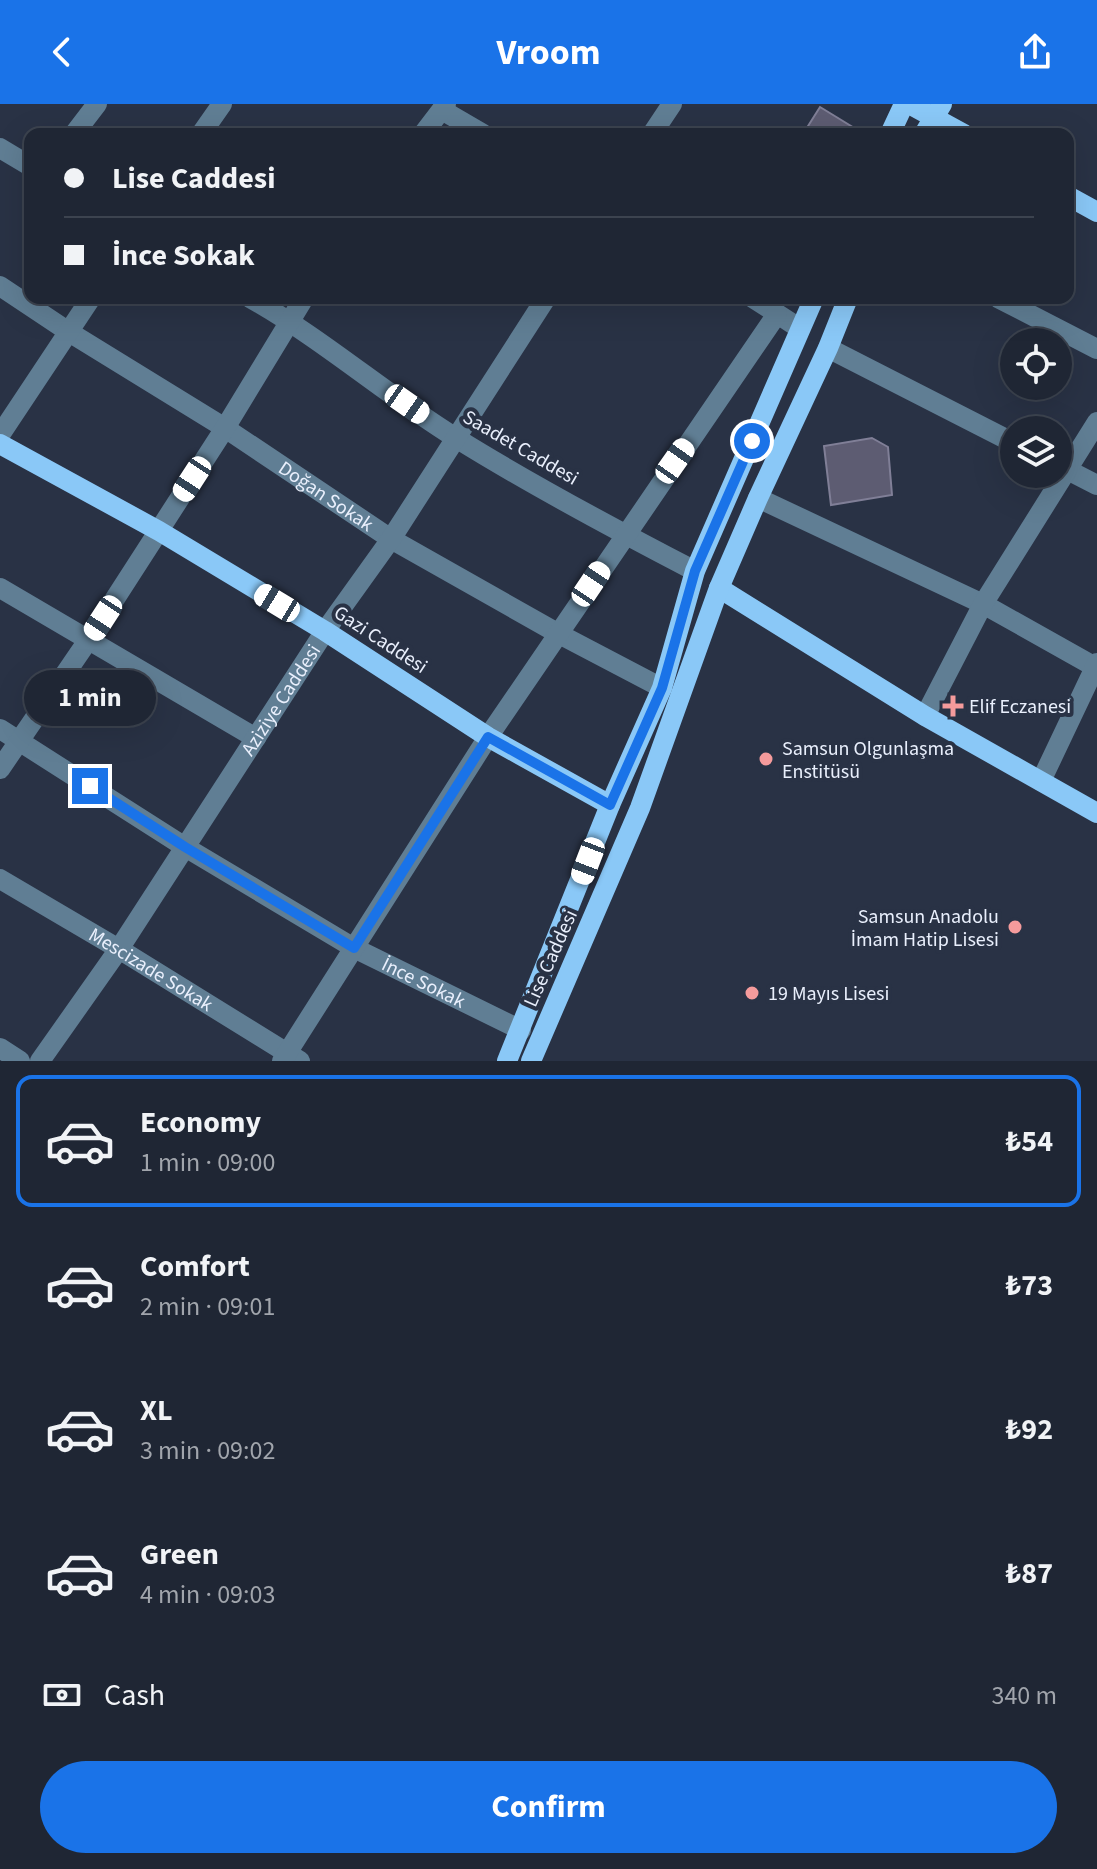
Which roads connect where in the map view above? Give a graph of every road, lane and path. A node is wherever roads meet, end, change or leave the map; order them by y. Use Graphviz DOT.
graph roads {
  1 [pos="97,104"];
  2 [pos="222,104"];
  3 [pos="672,104"];
  4 [pos="906,104"];
  5 [pos="444,107"];
  6 [pos="934,118"];
  7 [pos="79,128"];
  8 [pos="205,128"];
  9 [pos="428,128"];
  10 [pos="474,128"];
  11 [pos="656,128"];
  12 [pos="893,128"];
  13 [pos="953,128"];
  14 [pos="0,148"];
  15 [pos="24,162"];
  16 [pos="1074,199"];
  17 [pos="1097,212"];
  18 [pos="0,286"];
  19 [pos="24,302"];
  20 [pos="27,304"];
  21 [pos="87,304"];
  22 [pos="261,304"];
  23 [pos="300,304"];
  24 [pos="542,304"];
  25 [pos="762,304"];
  26 [pos="811,304"];
  27 [pos="846,304"];
  28 [pos="1010,304"];
  29 [pos="777,314"];
  30 [pos="289,320"];
  31 [pos="799,328"];
  32 [pos="69,332"];
  33 [pos="828,348"];
  34 [pos="1097,349"];
  35 [pos="1097,422"];
  36 [pos="225,428"];
  37 [pos="0,435"];
  38 [pos="1000,436"];
  39 [pos="455,437"];
  40 [pos="0,444"];
  41 [pos="1072,455"];
  42 [pos="1072,473"];
  43 [pos="1097,485"];
  44 [pos="1050,488"];
  45 [pos="758,498"];
  46 [pos="159,531"];
  47 [pos="624,534"];
  48 [pos="391,539"];
  49 [pos="695,571"];
  50 [pos="0,588"];
  51 [pos="719,588"];
  52 [pos="983,604"];
  53 [pos="325,631"];
  54 [pos="559,634"];
  55 [pos="89,639"];
  56 [pos="1096,666"];
  57 [pos="662,688"];
  58 [pos="925,716"];
  59 [pos="0,729"];
  60 [pos="488,737"];
  61 [pos="256,738"];
  62 [pos="18,740"];
  63 [pos="0,769"];
  64 [pos="1041,781"];
  65 [pos="610,805"];
  66 [pos="1097,813"];
  67 [pos="185,847"];
  68 [pos="0,879"];
  69 [pos="354,948"];
  70 [pos="119,949"];
  71 [pos="521,1030"];
  72 [pos="0,1048"];
  73 [pos="289,1059"];
  74 [pos="20,1061"];
  75 [pos="40,1061"];
  76 [pos="507,1061"];
  77 [pos="531,1061"];
  1 -- 7 [label="street"];
  2 -- 8 [label="street"];
  3 -- 11 [label="street"];
  4 -- 6 [label="main road"];
  4 -- 12 [label="main road"];
  5 -- 9 [label="street"];
  5 -- 10 [label="street"];
  6 -- 13 [label="main road"];
  14 -- 15 [label="street"];
  16 -- 17 [label="main road"];
  18 -- 19 [label="street, Doğan Sokak"];
  20 -- 32 [label="street, Doğan Sokak"];
  21 -- 32 [label="street"];
  22 -- 30 [label="street, Saadet Caddesi"];
  23 -- 30 [label="street"];
  24 -- 39 [label="street, Aziziye Caddesi"];
  25 -- 29 [label="street"];
  26 -- 31 [label="main road, Lise Caddesi"];
  27 -- 33 [label="main road, Lise Caddesi"];
  28 -- 34 [label="street"];
  29 -- 31 [label="street"];
  29 -- 47 [label="street"];
  30 -- 36 [label="street"];
  30 -- 39 [label="street, Saadet Caddesi"];
  31 -- 49 [label="main road, Lise Caddesi"];
  32 -- 36 [label="street, Doğan Sokak"];
  32 -- 37 [label="street"];
  33 -- 38 [label="street"];
  33 -- 45 [label="main road, Lise Caddesi"];
  35 -- 41 [label="street"];
  36 -- 46 [label="street"];
  36 -- 48 [label="street, Doğan Sokak"];
  39 -- 47 [label="street, Saadet Caddesi"];
  39 -- 48 [label="street, Aziziye Caddesi"];
  40 -- 46 [label="main road, Gazi Caddesi"];
  42 -- 43 [label="street"];
  44 -- 52 [label="street"];
  45 -- 51 [label="main road, Lise Caddesi"];
  45 -- 52 [label="street"];
  46 -- 53 [label="main road, Gazi Caddesi"];
  46 -- 55 [label="street"];
  47 -- 49 [label="street, Saadet Caddesi"];
  47 -- 54 [label="street"];
  48 -- 53 [label="street, Aziziye Caddesi"];
  48 -- 54 [label="street, Doğan Sokak"];
  49 -- 57 [label="main road, Lise Caddesi"];
  50 -- 55 [label="street"];
  51 -- 58 [label="main road"];
  51 -- 77 [label="main road, Lise Caddesi"];
  52 -- 56 [label="street"];
  52 -- 58 [label="street"];
  53 -- 60 [label="main road, Gazi Caddesi"];
  53 -- 61 [label="street, Aziziye Caddesi"];
  54 -- 57 [label="street, Doğan Sokak"];
  54 -- 60 [label="street"];
  55 -- 61 [label="street"];
  55 -- 62 [label="street"];
  56 -- 64 [label="street"];
  57 -- 65 [label="main road, Lise Caddesi"];
  58 -- 64 [label="main road"];
  59 -- 62 [label="street, İnce Sokak"];
  60 -- 65 [label="main road, Gazi Caddesi"];
  60 -- 69 [label="street"];
  61 -- 67 [label="street, Aziziye Caddesi"];
  62 -- 63 [label="street"];
  62 -- 67 [label="street, İnce Sokak"];
  64 -- 66 [label="main road"];
  65 -- 71 [label="main road, Lise Caddesi"];
  67 -- 69 [label="street, İnce Sokak"];
  67 -- 70 [label="street, Aziziye Caddesi"];
  68 -- 70 [label="street, Mescizade Sokak"];
  69 -- 71 [label="street, İnce Sokak"];
  69 -- 73 [label="street"];
  70 -- 73 [label="street, Mescizade Sokak"];
  70 -- 75 [label="street, Aziziye Caddesi"];
  71 -- 76 [label="main road, Lise Caddesi"];
  72 -- 74 [label="street"];
}
